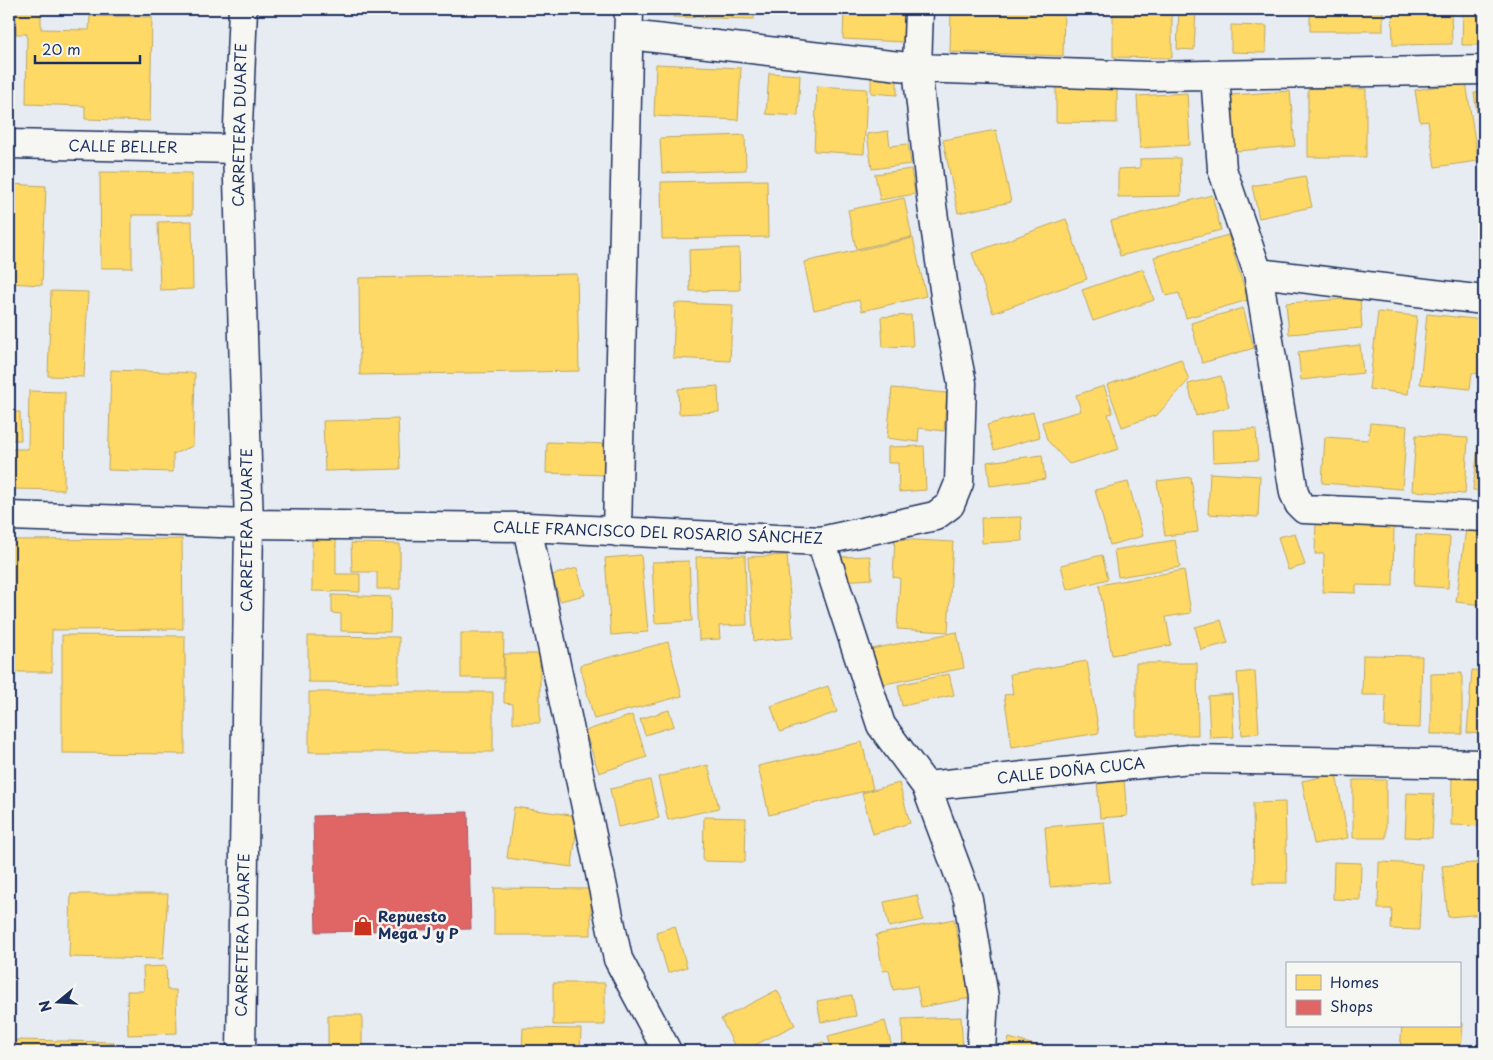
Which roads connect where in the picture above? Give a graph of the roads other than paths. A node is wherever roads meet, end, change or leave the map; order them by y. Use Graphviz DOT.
graph roads {
  1 [pos="243,9"];
  2 [pos="919,9"];
  3 [pos="629,22"];
  4 [pos="917,68"];
  5 [pos="1484,70"];
  6 [pos="1215,75"];
  7 [pos="9,144"];
  8 [pos="237,149"];
  9 [pos="1258,273"];
  10 [pos="1484,300"];
  11 [pos="9,516"];
  12 [pos="1484,517"];
  13 [pos="249,524"];
  14 [pos="526,527"];
  15 [pos="617,532"];
  16 [pos="821,541"];
  17 [pos="1484,764"];
  18 [pos="926,786"];
  19 [pos="241,1051"];
  20 [pos="668,1051"];
  21 [pos="981,1051"];
  1 -- 8 [label="street, CARRETERA DUARTE"];
  2 -- 4 [label="street, CALLE FRANCISCO DEL ROSARIO SÁNCHEZ"];
  3 -- 4 [label="street"];
  3 -- 15 [label="street"];
  4 -- 6 [label="street"];
  4 -- 16 [label="street, CALLE FRANCISCO DEL ROSARIO SÁNCHEZ"];
  5 -- 6 [label="street"];
  6 -- 9 [label="street"];
  7 -- 8 [label="street, CALLE BELLER"];
  8 -- 13 [label="street, CARRETERA DUARTE"];
  9 -- 10 [label="street"];
  9 -- 12 [label="street"];
  11 -- 13 [label="street, CALLE FRANCISCO DEL ROSARIO SÁNCHEZ"];
  13 -- 14 [label="street, CALLE FRANCISCO DEL ROSARIO SÁNCHEZ"];
  13 -- 19 [label="street, CARRETERA DUARTE"];
  14 -- 15 [label="street, CALLE FRANCISCO DEL ROSARIO SÁNCHEZ"];
  14 -- 20 [label="street"];
  15 -- 16 [label="street, CALLE FRANCISCO DEL ROSARIO SÁNCHEZ"];
  16 -- 18 [label="street"];
  17 -- 18 [label="street, CALLE DOÑA CUCA"];
  18 -- 21 [label="street"];
}
